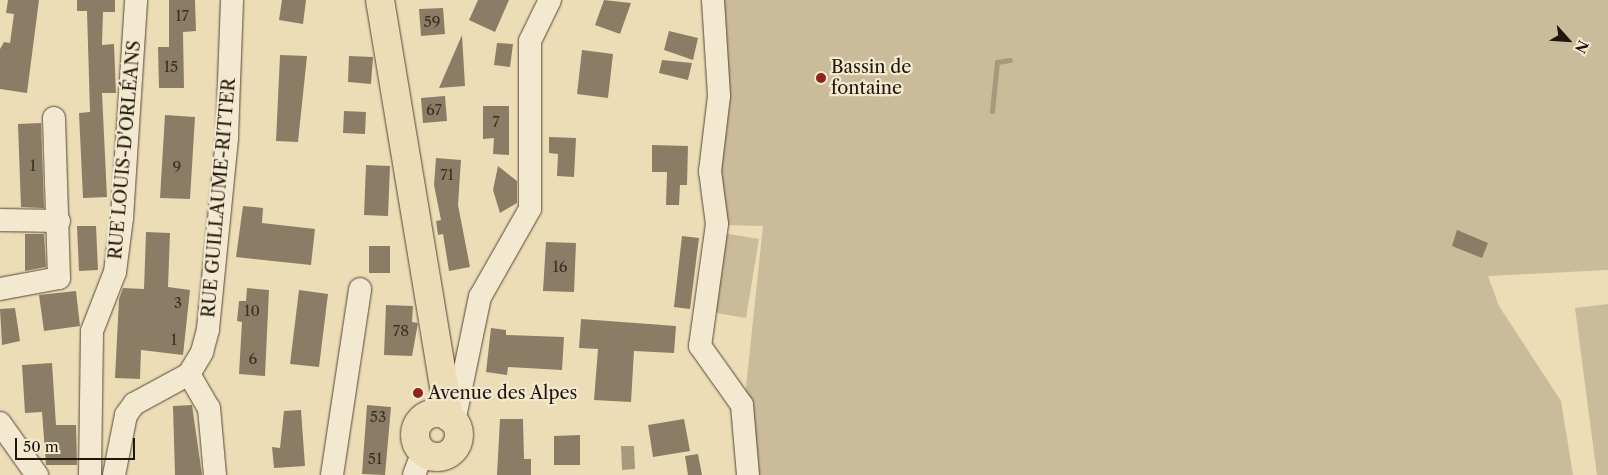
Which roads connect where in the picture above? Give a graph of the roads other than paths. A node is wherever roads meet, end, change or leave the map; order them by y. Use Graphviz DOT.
graph roads {
  1 [pos="136,0"];
  2 [pos="232,0"];
  3 [pos="380,0"];
  4 [pos="550,0"];
  5 [pos="713,0"];
  6 [pos="54,118"];
  7 [pos="0,220"];
  8 [pos="59,221"];
  9 [pos="0,289"];
  10 [pos="360,290"];
  11 [pos="440,339"];
  12 [pos="189,374"];
  13 [pos="452,419"];
  14 [pos="420,422"];
  15 [pos="0,423"];
  16 [pos="431,464"];
  17 [pos="37,475"];
  18 [pos="90,475"];
  19 [pos="114,475"];
  20 [pos="215,475"];
  21 [pos="332,475"];
  22 [pos="748,475"];
  1 -- 18 [label="street, RUE LOUIS-D'ORLÉANS"];
  2 -- 12 [label="street, RUE GUILLAUME-RITTER"];
  3 -- 11 [label="main road"];
  4 -- 13 [label="street"];
  5 -- 22 [label="street"];
  6 -- 8 [label="street"];
  7 -- 8 [label="street"];
  8 -- 9 [label="street"];
  10 -- 21 [label="street"];
  11 -- 13 [label="main road"];
  11 -- 14 [label="main road"];
  12 -- 19 [label="street"];
  12 -- 20 [label="street"];
  13 -- 14 [label="main road"];
  13 -- 16 [label="main road"];
  14 -- 16 [label="main road"];
  15 -- 17 [label="street"];
}
